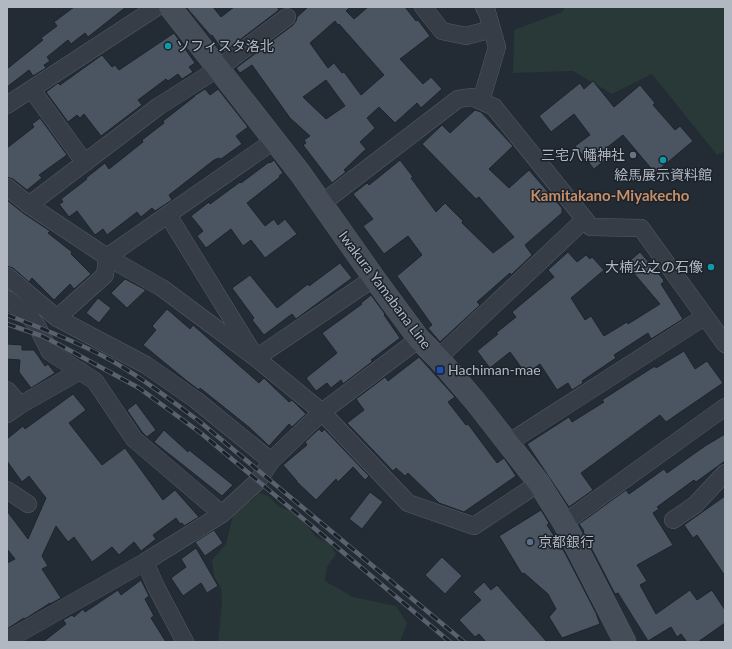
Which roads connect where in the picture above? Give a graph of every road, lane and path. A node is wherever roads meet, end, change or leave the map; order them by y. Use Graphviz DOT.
graph roads {
  1 [pos="157,7"];
  2 [pos="170,7"];
  3 [pos="423,7"];
  4 [pos="484,7"];
  5 [pos="287,17"];
  6 [pos="492,29"];
  7 [pos="219,68"];
  8 [pos="32,90"];
  9 [pos="481,101"];
  10 [pos="7,105"];
  11 [pos="275,140"];
  12 [pos="84,163"];
  13 [pos="7,187"];
  14 [pos="321,204"];
  15 [pos="29,205"];
  16 [pos="168,215"];
  17 [pos="585,219"];
  18 [pos="107,257"];
  19 [pos="7,276"];
  20 [pos="374,278"];
  21 [pos="7,299"];
  22 [pos="704,317"];
  23 [pos="57,318"];
  24 [pos="419,338"];
  25 [pos="725,344"];
  26 [pos="256,358"];
  27 [pos="438,358"];
  28 [pos="80,371"];
  29 [pos="7,390"];
  30 [pos="725,407"];
  31 [pos="13,410"];
  32 [pos="322,412"];
  33 [pos="508,443"];
  34 [pos="271,461"];
  35 [pos="725,473"];
  36 [pos="539,483"];
  37 [pos="7,490"];
  38 [pos="28,504"];
  39 [pos="222,514"];
  40 [pos="673,520"];
  41 [pos="564,524"];
  42 [pos="145,562"];
  43 [pos="7,640"];
  44 [pos="185,642"];
  45 [pos="625,642"];
  1 -- 8 [label="street"];
  2 -- 7 [label="main road, Iwakura Yamabana Line"];
  3 -- 6 [label="street"];
  4 -- 6 [label="street"];
  5 -- 7 [label="street"];
  6 -- 9 [label="street"];
  7 -- 11 [label="main road, Iwakura Yamabana Line"];
  7 -- 12 [label="street"];
  8 -- 10 [label="street"];
  8 -- 12 [label="street"];
  9 -- 14 [label="street"];
  9 -- 17 [label="street"];
  11 -- 14 [label="main road, Iwakura Yamabana Line"];
  11 -- 16 [label="street"];
  12 -- 15 [label="street"];
  13 -- 15 [label="street"];
  14 -- 20 [label="main road, Iwakura Yamabana Line"];
  15 -- 18 [label="street"];
  16 -- 18 [label="street"];
  16 -- 26 [label="street"];
  17 -- 22 [label="street"];
  17 -- 27 [label="street"];
  18 -- 23 [label="street"];
  18 -- 26 [label="street"];
  19 -- 23 [label="street"];
  20 -- 24 [label="main road, Iwakura Yamabana Line"];
  20 -- 26 [label="street"];
  21 -- 28 [label="street"];
  22 -- 25 [label="street"];
  22 -- 33 [label="street"];
  23 -- 34 [label="street"];
  24 -- 27 [label="main road, Iwakura Yamabana Line"];
  24 -- 32 [label="street"];
  26 -- 32 [label="street"];
  27 -- 33 [label="main road, Iwakura Yamabana Line"];
  28 -- 31 [label="street"];
  28 -- 39 [label="street"];
  29 -- 31 [label="street"];
  30 -- 41 [label="street"];
  32 -- 34 [label="street"];
  32 -- 36 [label="street"];
  33 -- 36 [label="main road, Iwakura Yamabana Line"];
  34 -- 39 [label="street"];
  35 -- 40 [label="street"];
  36 -- 41 [label="main road, Iwakura Yamabana Line"];
  37 -- 38 [label="street"];
  39 -- 42 [label="street"];
  41 -- 45 [label="main road, Iwakura Yamabana Line"];
  42 -- 43 [label="street"];
  42 -- 44 [label="street"];
}
